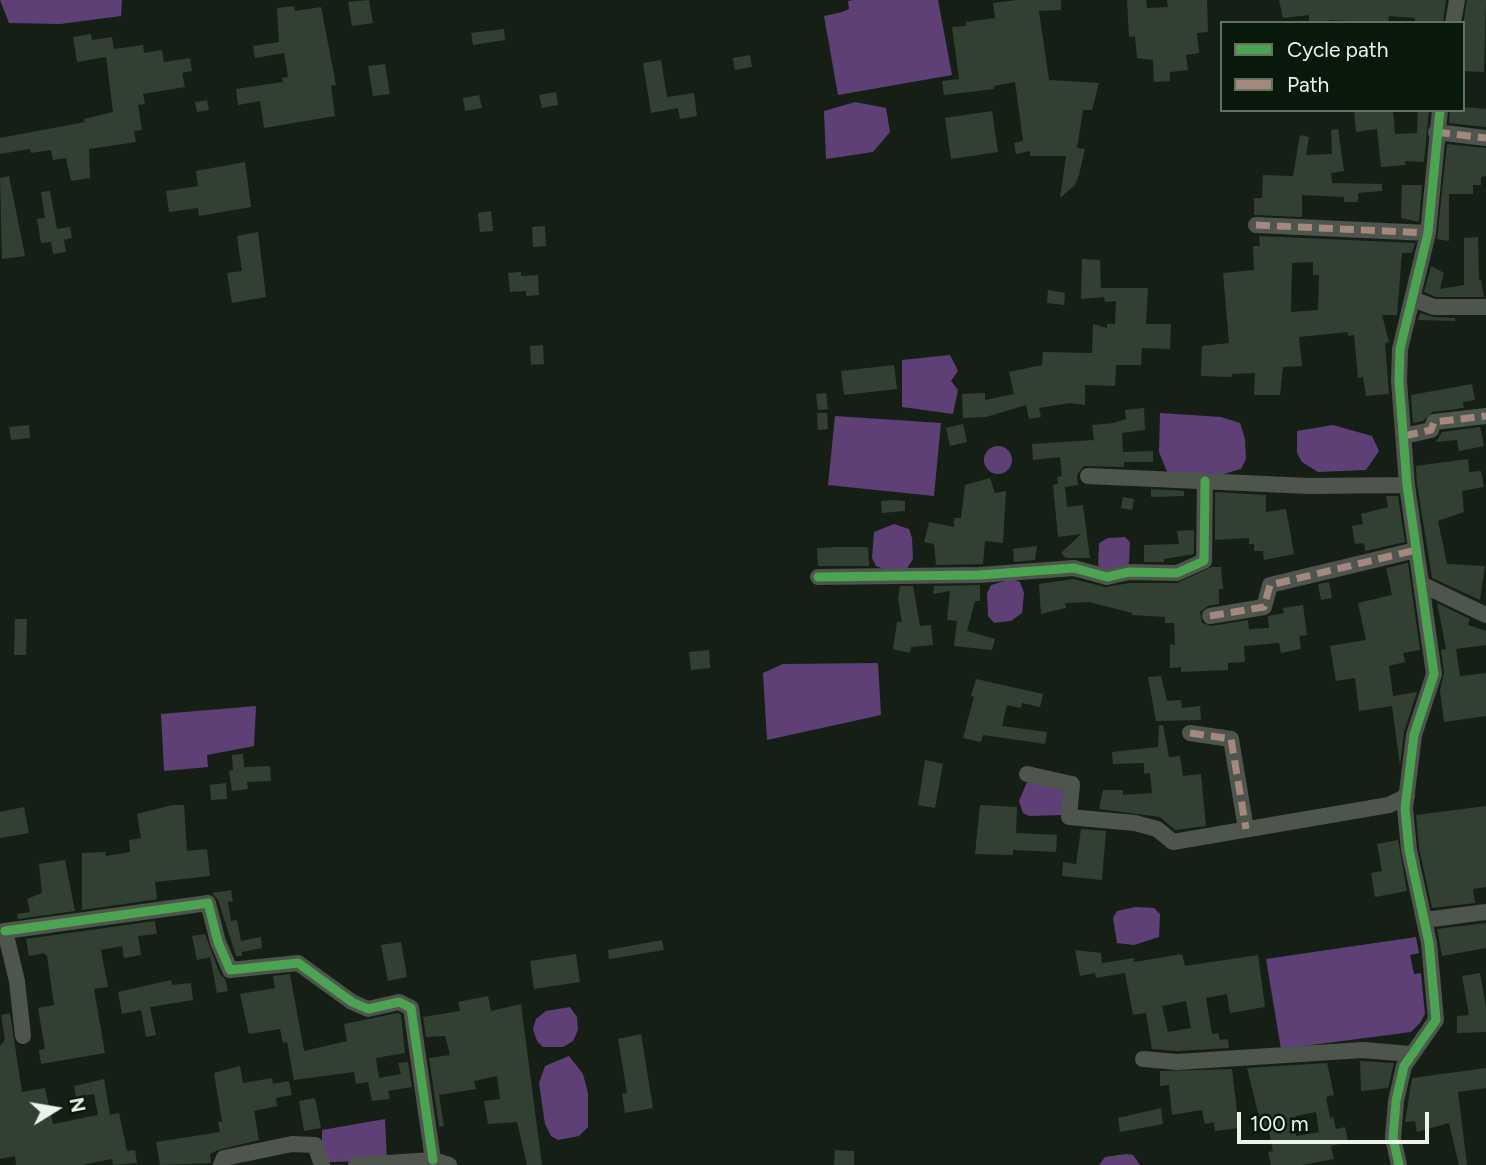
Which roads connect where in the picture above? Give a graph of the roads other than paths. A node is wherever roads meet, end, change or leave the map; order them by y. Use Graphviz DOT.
graph roads {
  1 [pos="1457,0"];
  2 [pos="1453,21"];
  3 [pos="1440,112"];
  4 [pos="1436,132"];
  5 [pos="1486,138"];
  6 [pos="1256,225"];
  7 [pos="1428,233"];
  8 [pos="1412,299"];
  9 [pos="1486,307"];
  10 [pos="1486,416"];
  11 [pos="1404,436"];
  12 [pos="1088,476"];
  13 [pos="1205,481"];
  14 [pos="1407,485"];
  15 [pos="1416,550"];
  16 [pos="818,577"];
  17 [pos="1421,584"];
  18 [pos="1486,615"];
  19 [pos="1210,616"];
  20 [pos="1191,733"];
  21 [pos="1027,774"];
  22 [pos="1406,796"];
  23 [pos="1246,829"];
  24 [pos="1486,912"];
  25 [pos="1425,920"];
  26 [pos="2,931"];
  27 [pos="23,1036"];
  28 [pos="1410,1054"];
  29 [pos="1143,1059"];
  30 [pos="441,1162"];
  31 [pos="221,1165"];
  32 [pos="322,1165"];
  33 [pos="356,1165"];
  34 [pos="1399,1165"];
  1 -- 2 [label="street"];
  3 -- 4 [label="street"];
  4 -- 5 [label="street"];
  4 -- 7 [label="street"];
  6 -- 7 [label="street"];
  7 -- 8 [label="street"];
  8 -- 9 [label="street"];
  8 -- 11 [label="street"];
  10 -- 11 [label="street"];
  11 -- 14 [label="street"];
  12 -- 13 [label="street"];
  13 -- 14 [label="street"];
  13 -- 16 [label="street"];
  14 -- 15 [label="street"];
  15 -- 17 [label="street"];
  15 -- 19 [label="street"];
  17 -- 18 [label="street"];
  17 -- 22 [label="street"];
  20 -- 23 [label="street"];
  21 -- 23 [label="street"];
  22 -- 23 [label="street"];
  22 -- 25 [label="street"];
  24 -- 25 [label="street"];
  25 -- 28 [label="street"];
  26 -- 27 [label="street"];
  26 -- 30 [label="street"];
  28 -- 29 [label="street"];
  28 -- 34 [label="street"];
  30 -- 33 [label="street"];
  31 -- 32 [label="street"];
}
